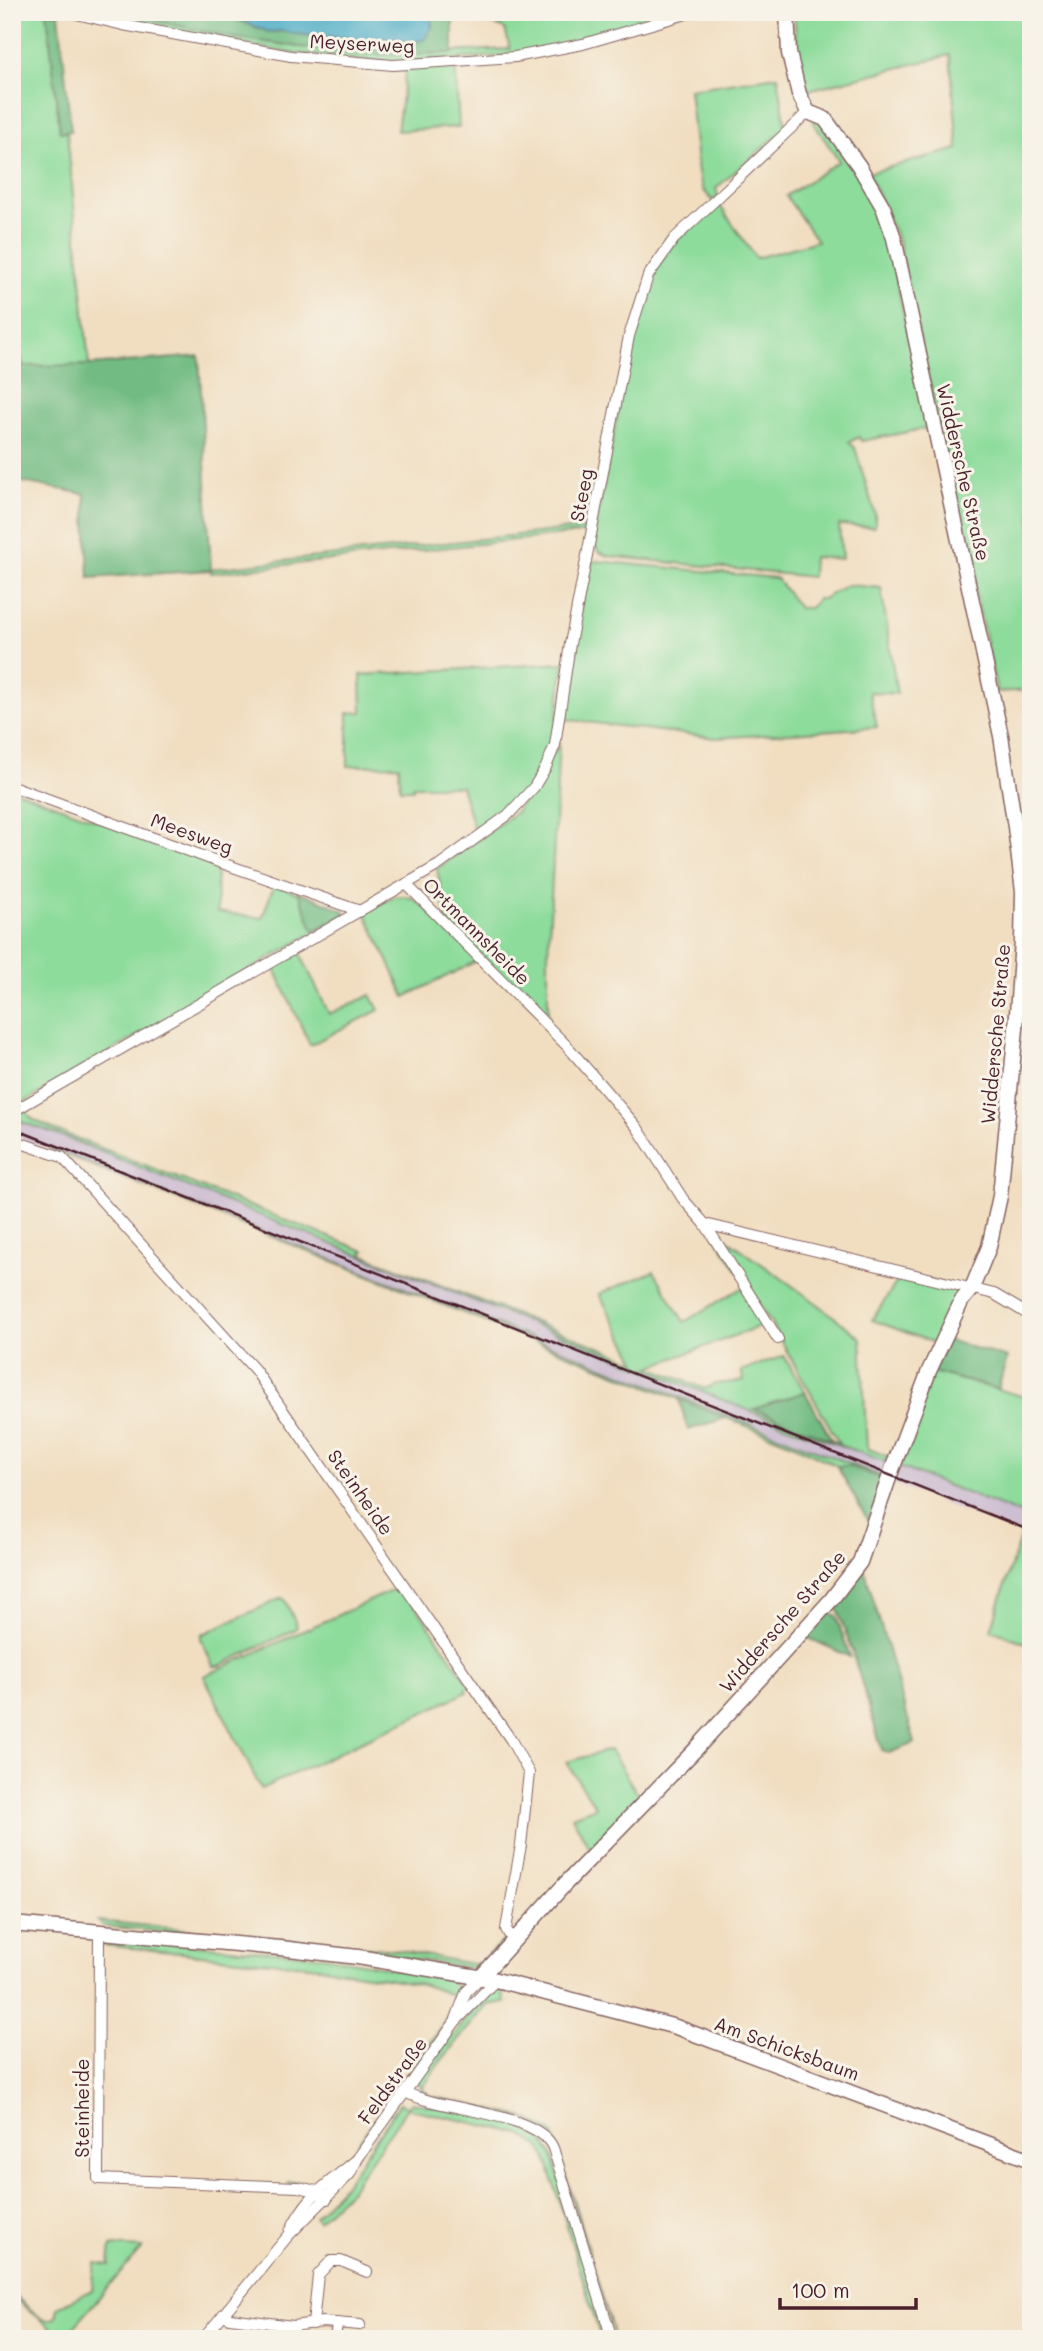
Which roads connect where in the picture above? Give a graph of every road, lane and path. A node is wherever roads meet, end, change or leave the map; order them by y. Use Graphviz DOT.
graph roads {
  1 [pos="68,12"];
  2 [pos="693,12"];
  3 [pos="787,12"];
  4 [pos="808,112"];
  5 [pos="12,786"];
  6 [pos="406,884"];
  7 [pos="360,911"];
  8 [pos="12,1112"];
  9 [pos="12,1139"];
  10 [pos="705,1224"];
  11 [pos="972,1287"];
  12 [pos="1031,1316"];
  13 [pos="778,1339"];
  14 [pos="12,1924"];
  15 [pos="99,1932"];
  16 [pos="513,1943"];
  17 [pos="480,1978"];
  18 [pos="496,1980"];
  19 [pos="455,2022"];
  20 [pos="405,2092"];
  21 [pos="358,2158"];
  22 [pos="1031,2160"];
  23 [pos="317,2192"];
  24 [pos="327,2199"];
  25 [pos="288,2236"];
  26 [pos="367,2272"];
  27 [pos="223,2315"];
  28 [pos="337,2323"];
  29 [pos="313,2324"];
  30 [pos="360,2325"];
  31 [pos="293,2326"];
  32 [pos="203,2339"];
  33 [pos="292,2339"];
  34 [pos="335,2339"];
  35 [pos="612,2339"];
  1 -- 2 [label="street, Meyserweg"];
  3 -- 4 [label="street"];
  4 -- 6 [label="street, Steeg"];
  4 -- 11 [label="street, Widdersche Straße"];
  5 -- 7 [label="street, Meesweg"];
  6 -- 7 [label="street, Ortmannsheide"];
  6 -- 10 [label="street, Ortmannsheide"];
  7 -- 8 [label="street, Ortmannsheide"];
  9 -- 16 [label="street, Steinheide"];
  10 -- 11 [label="street"];
  10 -- 13 [label="street, Ortmannsheide"];
  11 -- 12 [label="street"];
  11 -- 16 [label="street, Widdersche Straße"];
  14 -- 15 [label="street, Am Schicksbaum"];
  15 -- 17 [label="street, Am Schicksbaum"];
  15 -- 23 [label="street, Steinheide"];
  16 -- 17 [label="street, Widdersche Straße"];
  16 -- 18 [label="street"];
  17 -- 18 [label="street, Am Schicksbaum"];
  17 -- 19 [label="street, Feldstraße"];
  18 -- 19 [label="street, Feldstraße"];
  18 -- 22 [label="street, Am Schicksbaum"];
  19 -- 20 [label="street, Feldstraße"];
  20 -- 21 [label="street, Feldstraße"];
  20 -- 35 [label="street"];
  21 -- 23 [label="street, Feldstraße"];
  21 -- 24 [label="street, Feldstraße"];
  23 -- 24 [label="street, Steinheide"];
  23 -- 25 [label="street, Feldstraße"];
  24 -- 25 [label="street, Feldstraße"];
  25 -- 27 [label="street, Feldstraße"];
  26 -- 29 [label="street"];
  27 -- 31 [label="street"];
  27 -- 32 [label="street, Feldstraße"];
  28 -- 29 [label="street"];
  28 -- 30 [label="street"];
  28 -- 34 [label="street"];
  29 -- 31 [label="street"];
  31 -- 33 [label="street"];
}
